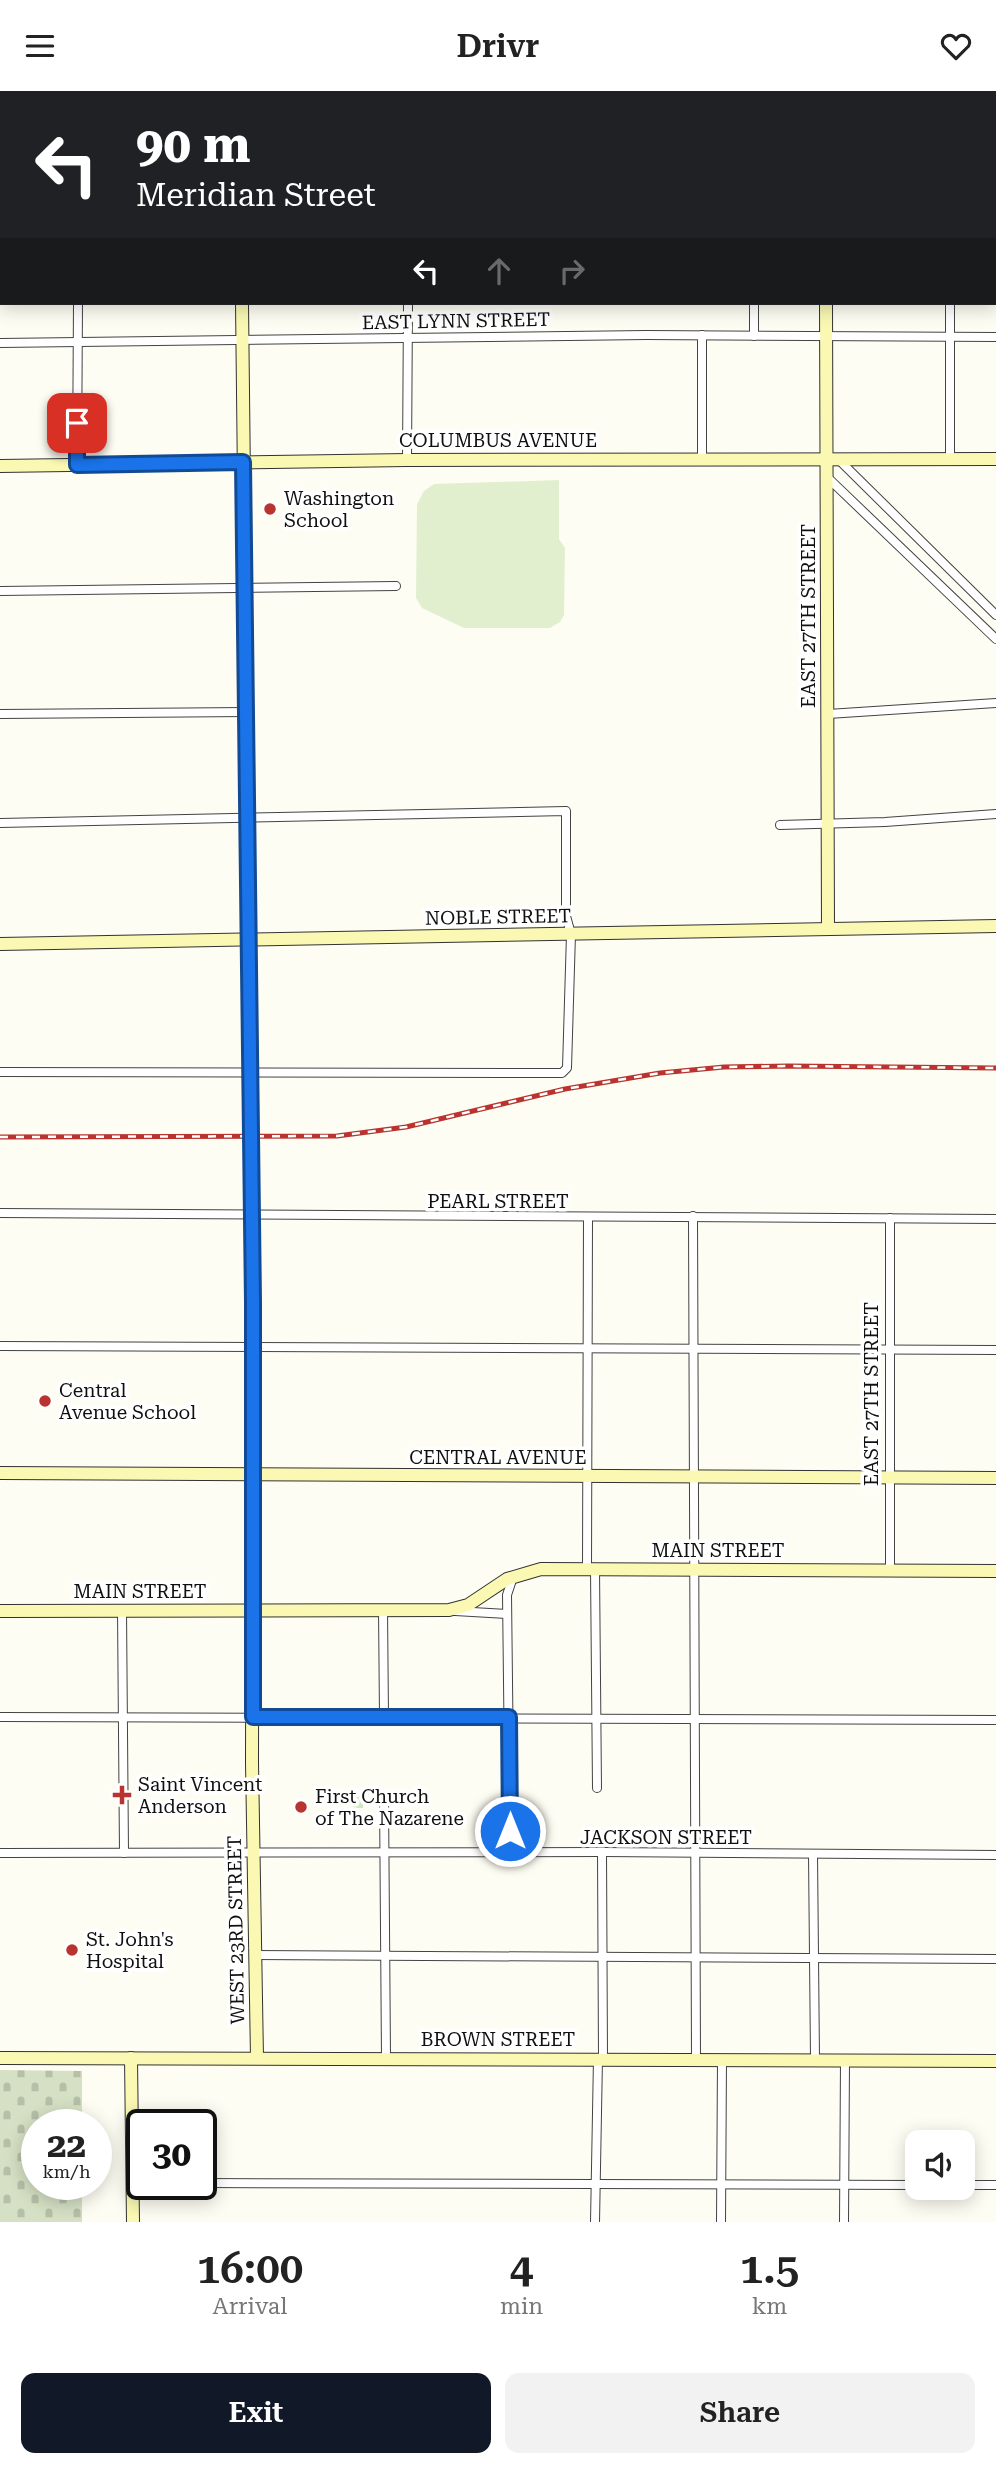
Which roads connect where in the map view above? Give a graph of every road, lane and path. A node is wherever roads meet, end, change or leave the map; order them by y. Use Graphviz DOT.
graph roads {
  1 [pos="78,305"];
  2 [pos="242,305"];
  3 [pos="408,305"];
  4 [pos="754,305"];
  5 [pos="826,305"];
  6 [pos="950,305"];
  7 [pos="702,335"];
  8 [pos="754,336"];
  9 [pos="827,336"];
  10 [pos="950,337"];
  11 [pos="996,337"];
  12 [pos="407,338"];
  13 [pos="242,340"];
  14 [pos="78,342"];
  15 [pos="0,343"];
  16 [pos="950,459"];
  17 [pos="996,459"];
  18 [pos="407,460"];
  19 [pos="702,460"];
  20 [pos="833,460"];
  21 [pos="243,462"];
  22 [pos="77,465"];
  23 [pos="0,466"];
  24 [pos="827,477"];
  25 [pos="396,586"];
  26 [pos="244,588"];
  27 [pos="0,591"];
  28 [pos="996,615"];
  29 [pos="996,639"];
  30 [pos="996,703"];
  31 [pos="247,712"];
  32 [pos="828,714"];
  33 [pos="0,715"];
  34 [pos="996,814"];
  35 [pos="247,820"];
  36 [pos="0,823"];
  37 [pos="828,824"];
  38 [pos="780,825"];
  39 [pos="996,926"];
  40 [pos="828,929"];
  41 [pos="571,934"];
  42 [pos="249,940"];
  43 [pos="0,944"];
  44 [pos="0,1072"];
  45 [pos="250,1073"];
  46 [pos="0,1213"];
  47 [pos="252,1215"];
  48 [pos="693,1216"];
  49 [pos="588,1217"];
  50 [pos="890,1218"];
  51 [pos="996,1219"];
  52 [pos="0,1346"];
  53 [pos="253,1346"];
  54 [pos="589,1348"];
  55 [pos="694,1349"];
  56 [pos="890,1349"];
  57 [pos="996,1350"];
  58 [pos="0,1473"];
  59 [pos="253,1475"];
  60 [pos="587,1476"];
  61 [pos="694,1477"];
  62 [pos="890,1477"];
  63 [pos="996,1478"];
  64 [pos="591,1569"];
  65 [pos="694,1569"];
  66 [pos="890,1569"];
  67 [pos="996,1571"];
  68 [pos="513,1577"];
  69 [pos="383,1609"];
  70 [pos="122,1610"];
  71 [pos="252,1610"];
  72 [pos="449,1610"];
  73 [pos="0,1611"];
  74 [pos="507,1615"];
  75 [pos="0,1717"];
  76 [pos="122,1717"];
  77 [pos="253,1717"];
  78 [pos="384,1717"];
  79 [pos="509,1717"];
  80 [pos="596,1717"];
  81 [pos="695,1718"];
  82 [pos="996,1720"];
  83 [pos="597,1788"];
  84 [pos="384,1797"];
  85 [pos="254,1852"];
  86 [pos="602,1852"];
  87 [pos="0,1853"];
  88 [pos="124,1853"];
  89 [pos="384,1853"];
  90 [pos="510,1853"];
  91 [pos="695,1853"];
  92 [pos="813,1854"];
  93 [pos="996,1854"];
  94 [pos="254,1955"];
  95 [pos="385,1956"];
  96 [pos="602,1957"];
  97 [pos="696,1957"];
  98 [pos="814,1958"];
  99 [pos="996,1959"];
  100 [pos="257,2057"];
  101 [pos="0,2058"];
  102 [pos="131,2058"];
  103 [pos="601,2058"];
  104 [pos="386,2059"];
  105 [pos="696,2059"];
  106 [pos="815,2059"];
  107 [pos="722,2060"];
  108 [pos="845,2060"];
  109 [pos="996,2061"];
  110 [pos="134,2109"];
  111 [pos="217,2183"];
  112 [pos="596,2185"];
  113 [pos="721,2185"];
  114 [pos="844,2185"];
  115 [pos="905,2185"];
  116 [pos="975,2185"];
  117 [pos="996,2185"];
  118 [pos="136,2200"];
  119 [pos="133,2222"];
  120 [pos="595,2222"];
  121 [pos="721,2222"];
  122 [pos="844,2222"];
  1 -- 14 [label="street"];
  2 -- 13 [label="street, WEST 23RD STREET"];
  3 -- 12 [label="street"];
  4 -- 8 [label="street"];
  5 -- 9 [label="street, EAST 27TH STREET"];
  6 -- 10 [label="street"];
  7 -- 8 [label="street, EAST LYNN STREET"];
  7 -- 12 [label="street, EAST LYNN STREET"];
  7 -- 19 [label="street"];
  8 -- 9 [label="street, EAST LYNN STREET"];
  9 -- 10 [label="street, EAST LYNN STREET"];
  9 -- 20 [label="street, EAST 27TH STREET"];
  10 -- 11 [label="street, EAST LYNN STREET"];
  10 -- 16 [label="street"];
  12 -- 13 [label="street, EAST LYNN STREET"];
  12 -- 18 [label="street"];
  13 -- 14 [label="street, EAST LYNN STREET"];
  13 -- 21 [label="street, WEST 23RD STREET"];
  14 -- 15 [label="street, EAST LYNN STREET"];
  14 -- 22 [label="street"];
  16 -- 17 [label="street, COLUMBUS AVENUE"];
  16 -- 20 [label="street, COLUMBUS AVENUE"];
  18 -- 19 [label="street, COLUMBUS AVENUE"];
  18 -- 21 [label="street, COLUMBUS AVENUE"];
  19 -- 20 [label="street, COLUMBUS AVENUE"];
  20 -- 24 [label="street, EAST 27TH STREET"];
  20 -- 28 [label="street"];
  21 -- 22 [label="street, COLUMBUS AVENUE"];
  21 -- 26 [label="street, WEST 23RD STREET"];
  22 -- 23 [label="street, COLUMBUS AVENUE"];
  24 -- 29 [label="street"];
  24 -- 32 [label="street, EAST 27TH STREET"];
  25 -- 26 [label="street"];
  26 -- 27 [label="street"];
  26 -- 31 [label="street, WEST 23RD STREET"];
  30 -- 32 [label="street"];
  31 -- 33 [label="street"];
  31 -- 35 [label="street, WEST 23RD STREET"];
  32 -- 37 [label="street, EAST 27TH STREET"];
  34 -- 37 [label="street"];
  35 -- 36 [label="street"];
  35 -- 41 [label="street"];
  35 -- 42 [label="street, WEST 23RD STREET"];
  37 -- 38 [label="street"];
  37 -- 40 [label="street, EAST 27TH STREET"];
  39 -- 40 [label="street, NOBLE STREET"];
  40 -- 41 [label="street, NOBLE STREET"];
  41 -- 42 [label="street, NOBLE STREET"];
  41 -- 45 [label="street"];
  42 -- 43 [label="street, NOBLE STREET"];
  42 -- 45 [label="street, WEST 23RD STREET"];
  44 -- 45 [label="street"];
  45 -- 47 [label="street, WEST 23RD STREET"];
  46 -- 47 [label="street, PEARL STREET"];
  47 -- 49 [label="street, PEARL STREET"];
  47 -- 53 [label="street, WEST 23RD STREET"];
  48 -- 49 [label="street, PEARL STREET"];
  48 -- 50 [label="street, PEARL STREET"];
  48 -- 55 [label="street"];
  49 -- 54 [label="street"];
  50 -- 51 [label="street, PEARL STREET"];
  50 -- 56 [label="street, EAST 27TH STREET"];
  52 -- 53 [label="street"];
  53 -- 54 [label="street"];
  53 -- 59 [label="street, WEST 23RD STREET"];
  54 -- 55 [label="street"];
  54 -- 60 [label="street"];
  55 -- 56 [label="street"];
  55 -- 61 [label="street"];
  56 -- 57 [label="street"];
  56 -- 62 [label="street, EAST 27TH STREET"];
  58 -- 59 [label="street, CENTRAL AVENUE"];
  59 -- 60 [label="street, CENTRAL AVENUE"];
  59 -- 71 [label="street, WEST 23RD STREET"];
  60 -- 61 [label="street, CENTRAL AVENUE"];
  60 -- 64 [label="street"];
  61 -- 62 [label="street, CENTRAL AVENUE"];
  61 -- 65 [label="street"];
  62 -- 63 [label="street, CENTRAL AVENUE"];
  62 -- 66 [label="street, EAST 27TH STREET"];
  64 -- 65 [label="street, MAIN STREET"];
  64 -- 68 [label="street, MAIN STREET"];
  64 -- 80 [label="street"];
  65 -- 66 [label="street, MAIN STREET"];
  65 -- 81 [label="street"];
  66 -- 67 [label="street, MAIN STREET"];
  68 -- 72 [label="street, MAIN STREET"];
  68 -- 74 [label="street"];
  69 -- 71 [label="street, MAIN STREET"];
  69 -- 72 [label="street, MAIN STREET"];
  69 -- 78 [label="street"];
  70 -- 71 [label="street, MAIN STREET"];
  70 -- 73 [label="street, MAIN STREET"];
  70 -- 76 [label="street"];
  71 -- 77 [label="street, WEST 23RD STREET"];
  72 -- 74 [label="street, MAIN STREET"];
  74 -- 79 [label="street"];
  75 -- 76 [label="street"];
  76 -- 77 [label="street"];
  76 -- 88 [label="street"];
  77 -- 78 [label="street"];
  77 -- 85 [label="street, WEST 23RD STREET"];
  78 -- 79 [label="street"];
  79 -- 80 [label="street"];
  79 -- 90 [label="street"];
  80 -- 81 [label="street"];
  80 -- 83 [label="street"];
  81 -- 82 [label="street"];
  81 -- 91 [label="street"];
  84 -- 89 [label="street"];
  85 -- 88 [label="street, JACKSON STREET"];
  85 -- 89 [label="street, JACKSON STREET"];
  85 -- 94 [label="street, WEST 23RD STREET"];
  86 -- 90 [label="street, JACKSON STREET"];
  86 -- 91 [label="street, JACKSON STREET"];
  86 -- 96 [label="street"];
  87 -- 88 [label="street, JACKSON STREET"];
  89 -- 90 [label="street, JACKSON STREET"];
  89 -- 95 [label="street"];
  91 -- 92 [label="street, JACKSON STREET"];
  91 -- 97 [label="street"];
  92 -- 93 [label="street, JACKSON STREET"];
  92 -- 98 [label="street"];
  94 -- 95 [label="street"];
  94 -- 100 [label="street, WEST 23RD STREET"];
  95 -- 96 [label="street"];
  95 -- 104 [label="street"];
  96 -- 97 [label="street"];
  96 -- 103 [label="street"];
  97 -- 98 [label="street"];
  97 -- 105 [label="street"];
  98 -- 99 [label="street"];
  98 -- 106 [label="street"];
  100 -- 102 [label="street, BROWN STREET"];
  100 -- 104 [label="street, BROWN STREET"];
  101 -- 102 [label="street, BROWN STREET"];
  102 -- 110 [label="street"];
  103 -- 104 [label="street, BROWN STREET"];
  103 -- 105 [label="street, BROWN STREET"];
  103 -- 112 [label="street"];
  105 -- 107 [label="street, BROWN STREET"];
  106 -- 107 [label="street, BROWN STREET"];
  106 -- 108 [label="street, BROWN STREET"];
  107 -- 113 [label="street"];
  108 -- 109 [label="street, BROWN STREET"];
  108 -- 114 [label="street"];
  111 -- 112 [label="street"];
  112 -- 113 [label="street"];
  112 -- 120 [label="street"];
  113 -- 114 [label="street"];
  113 -- 121 [label="street"];
  114 -- 115 [label="street"];
  114 -- 122 [label="street"];
  116 -- 117 [label="street"];
  118 -- 119 [label="street"];
}
